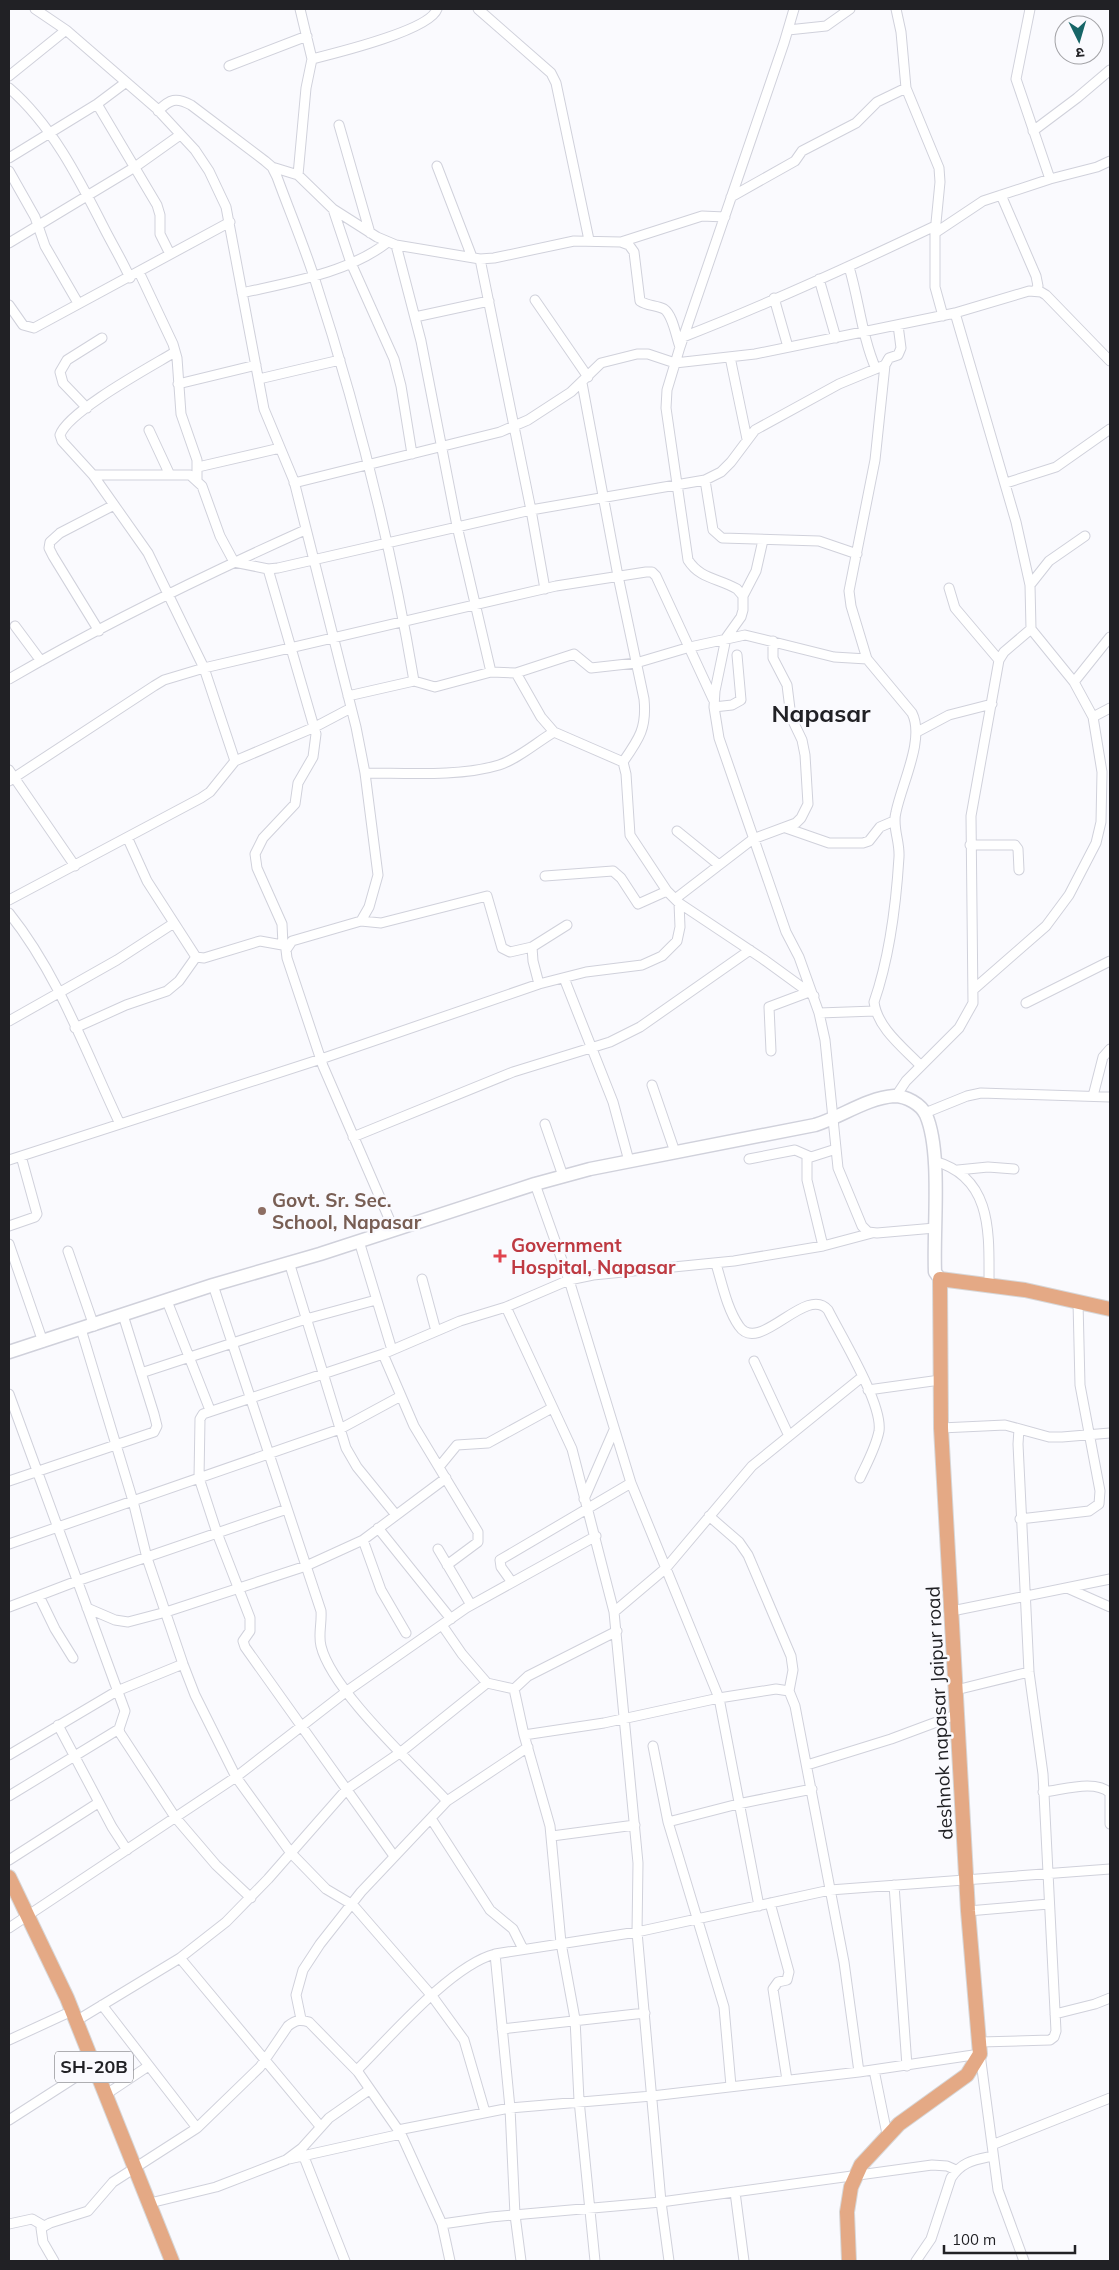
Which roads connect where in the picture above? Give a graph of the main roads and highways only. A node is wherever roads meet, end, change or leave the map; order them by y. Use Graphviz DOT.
graph roads {
  1 [pos="940,1280"];
  2 [pos="1110,1309"];
  3 [pos="9,1352"];
  4 [pos="9,1877"];
  5 [pos="172,2261"];
  6 [pos="849,2261"];
  1 -- 2 [label="main road"];
  1 -- 3 [label="main road"];
  1 -- 6 [label="main road, deshnok napasar Jaipur road"];
  4 -- 5 [label="main road, SH-20B"];
}
